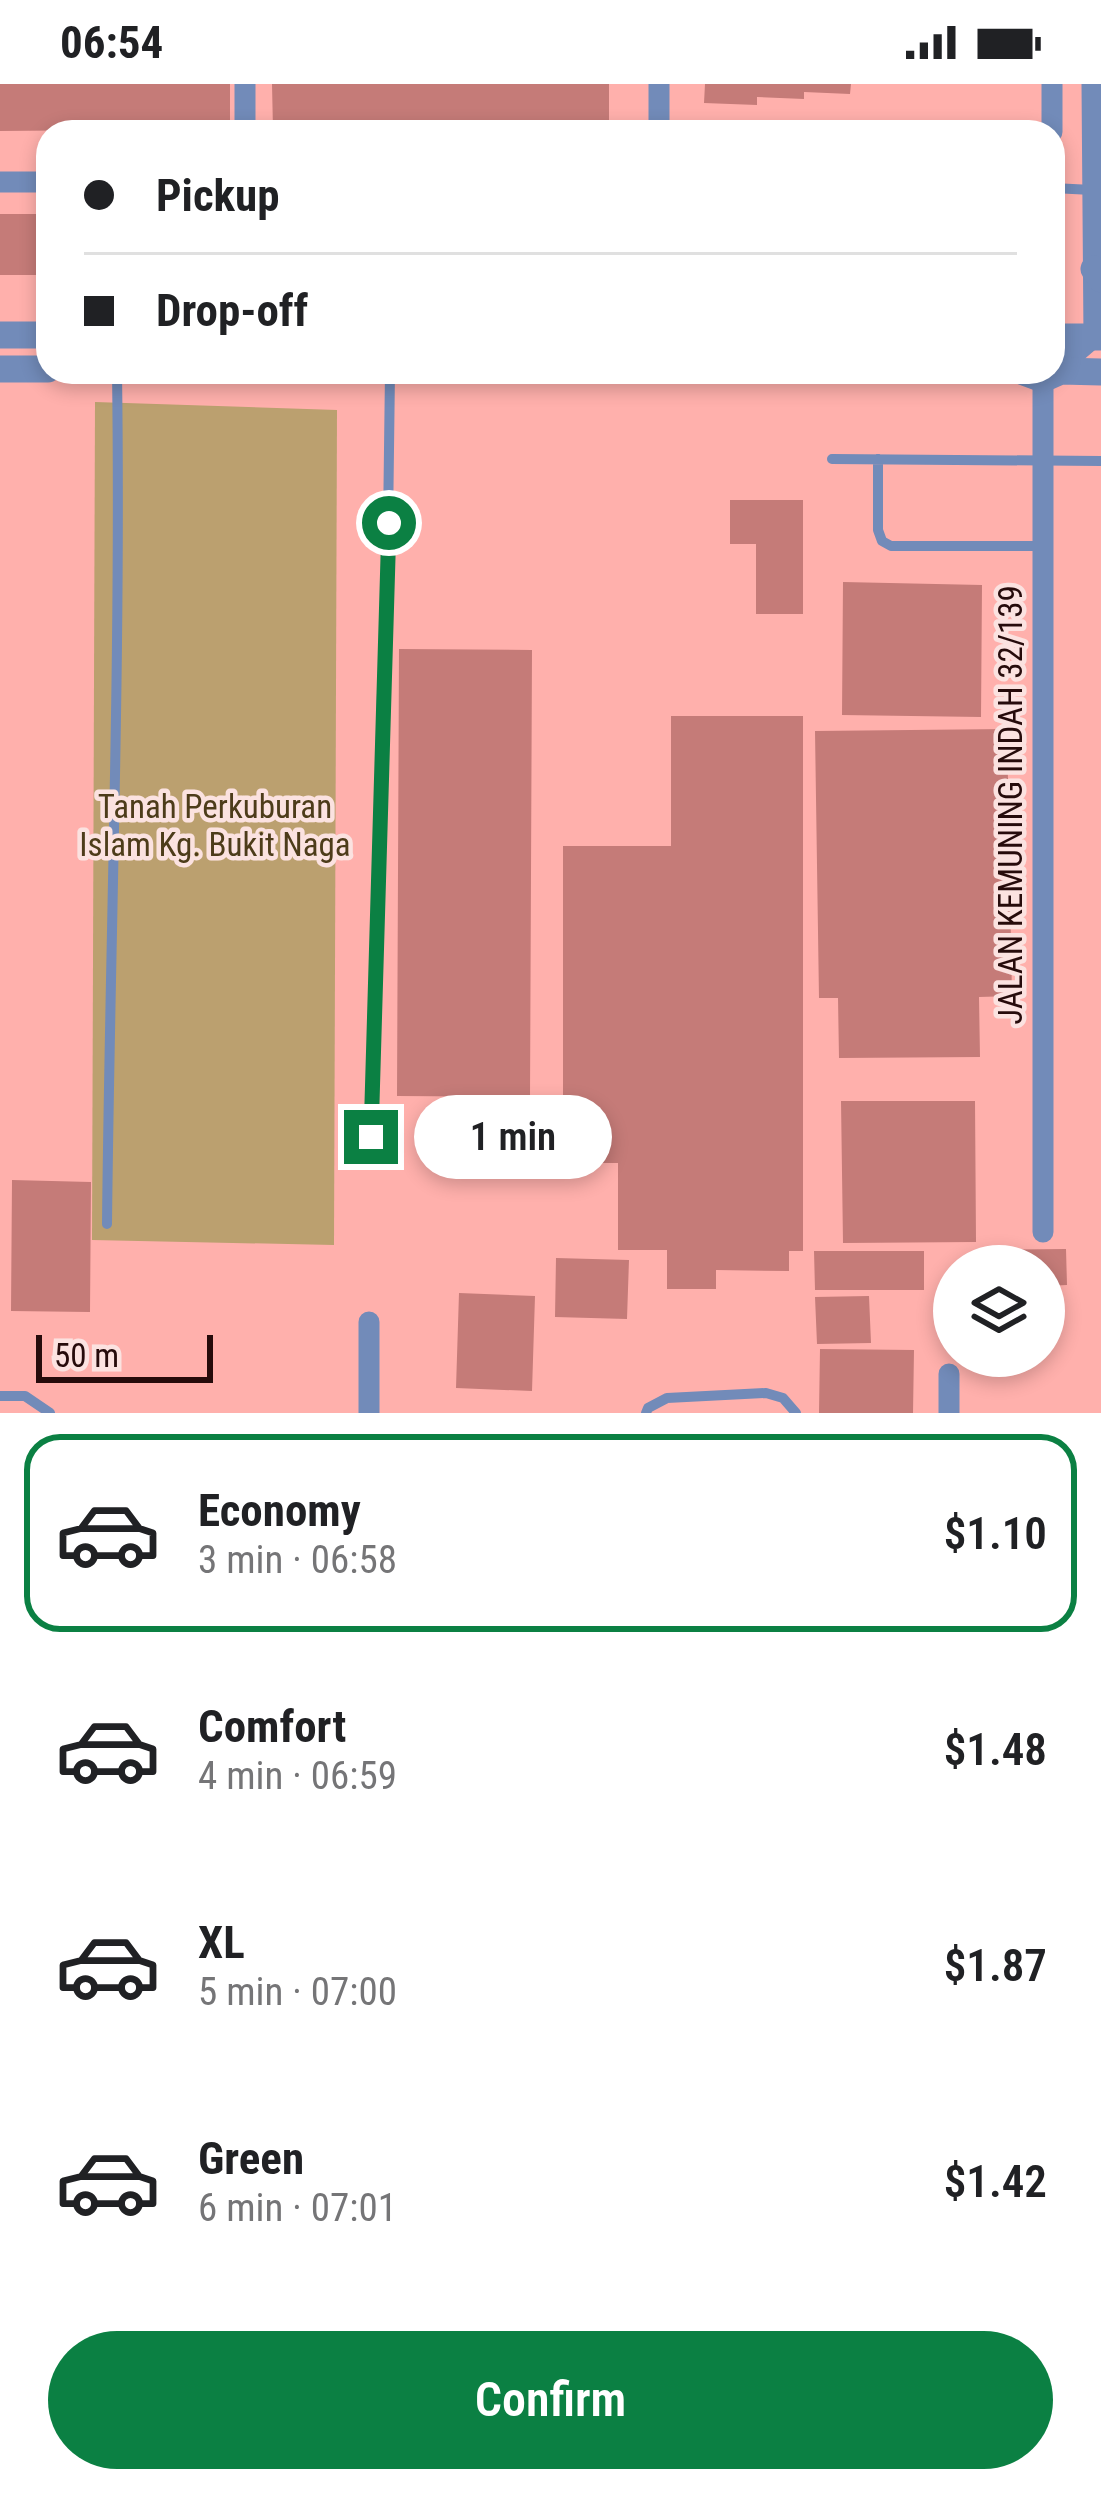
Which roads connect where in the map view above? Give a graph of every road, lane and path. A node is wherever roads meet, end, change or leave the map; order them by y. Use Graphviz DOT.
graph roads {
  1 [pos="245,84"];
  2 [pos="659,84"];
  3 [pos="1052,84"];
  4 [pos="1092,84"];
  5 [pos="244,120"];
  6 [pos="659,120"];
  7 [pos="1052,120"];
  8 [pos="0,182"];
  9 [pos="36,182"];
  10 [pos="1065,189"];
  11 [pos="1094,190"];
  12 [pos="1098,274"];
  13 [pos="0,334"];
  14 [pos="36,335"];
  15 [pos="1065,337"];
  16 [pos="1098,337"];
  17 [pos="1065,359"];
  18 [pos="0,369"];
  19 [pos="36,369"];
  20 [pos="1065,371"];
  21 [pos="1101,371"];
  22 [pos="117,384"];
  23 [pos="390,384"];
  24 [pos="1040,384"];
  25 [pos="832,459"];
  26 [pos="878,459"];
  27 [pos="1043,460"];
  28 [pos="1101,460"];
  29 [pos="1043,546"];
  30 [pos="371,1137"];
  31 [pos="107,1224"];
  32 [pos="1043,1232"];
  33 [pos="369,1322"];
  34 [pos="949,1377"];
  35 [pos="0,1396"];
  36 [pos="50,1413"];
  37 [pos="369,1413"];
  38 [pos="646,1413"];
  39 [pos="796,1413"];
  40 [pos="949,1413"];
  1 -- 5 [label="street"];
  2 -- 6 [label="street"];
  3 -- 7 [label="street"];
  4 -- 11 [label="street"];
  8 -- 9 [label="street"];
  10 -- 11 [label="lane"];
  11 -- 12 [label="street"];
  12 -- 16 [label="street"];
  13 -- 14 [label="street"];
  15 -- 16 [label="street"];
  16 -- 17 [label="street"];
  18 -- 19 [label="street"];
  20 -- 21 [label="street"];
  22 -- 31 [label="lane"];
  23 -- 30 [label="lane"];
  24 -- 27 [label="street, JALAN KEMUNING INDAH 32/139"];
  25 -- 26 [label="lane"];
  26 -- 27 [label="lane"];
  26 -- 29 [label="lane"];
  27 -- 28 [label="lane"];
  27 -- 29 [label="street, JALAN KEMUNING INDAH 32/139"];
  29 -- 32 [label="street, JALAN KEMUNING INDAH 32/139"];
  33 -- 37 [label="street"];
  34 -- 40 [label="street"];
  35 -- 36 [label="lane"];
  38 -- 39 [label="lane"];
}
